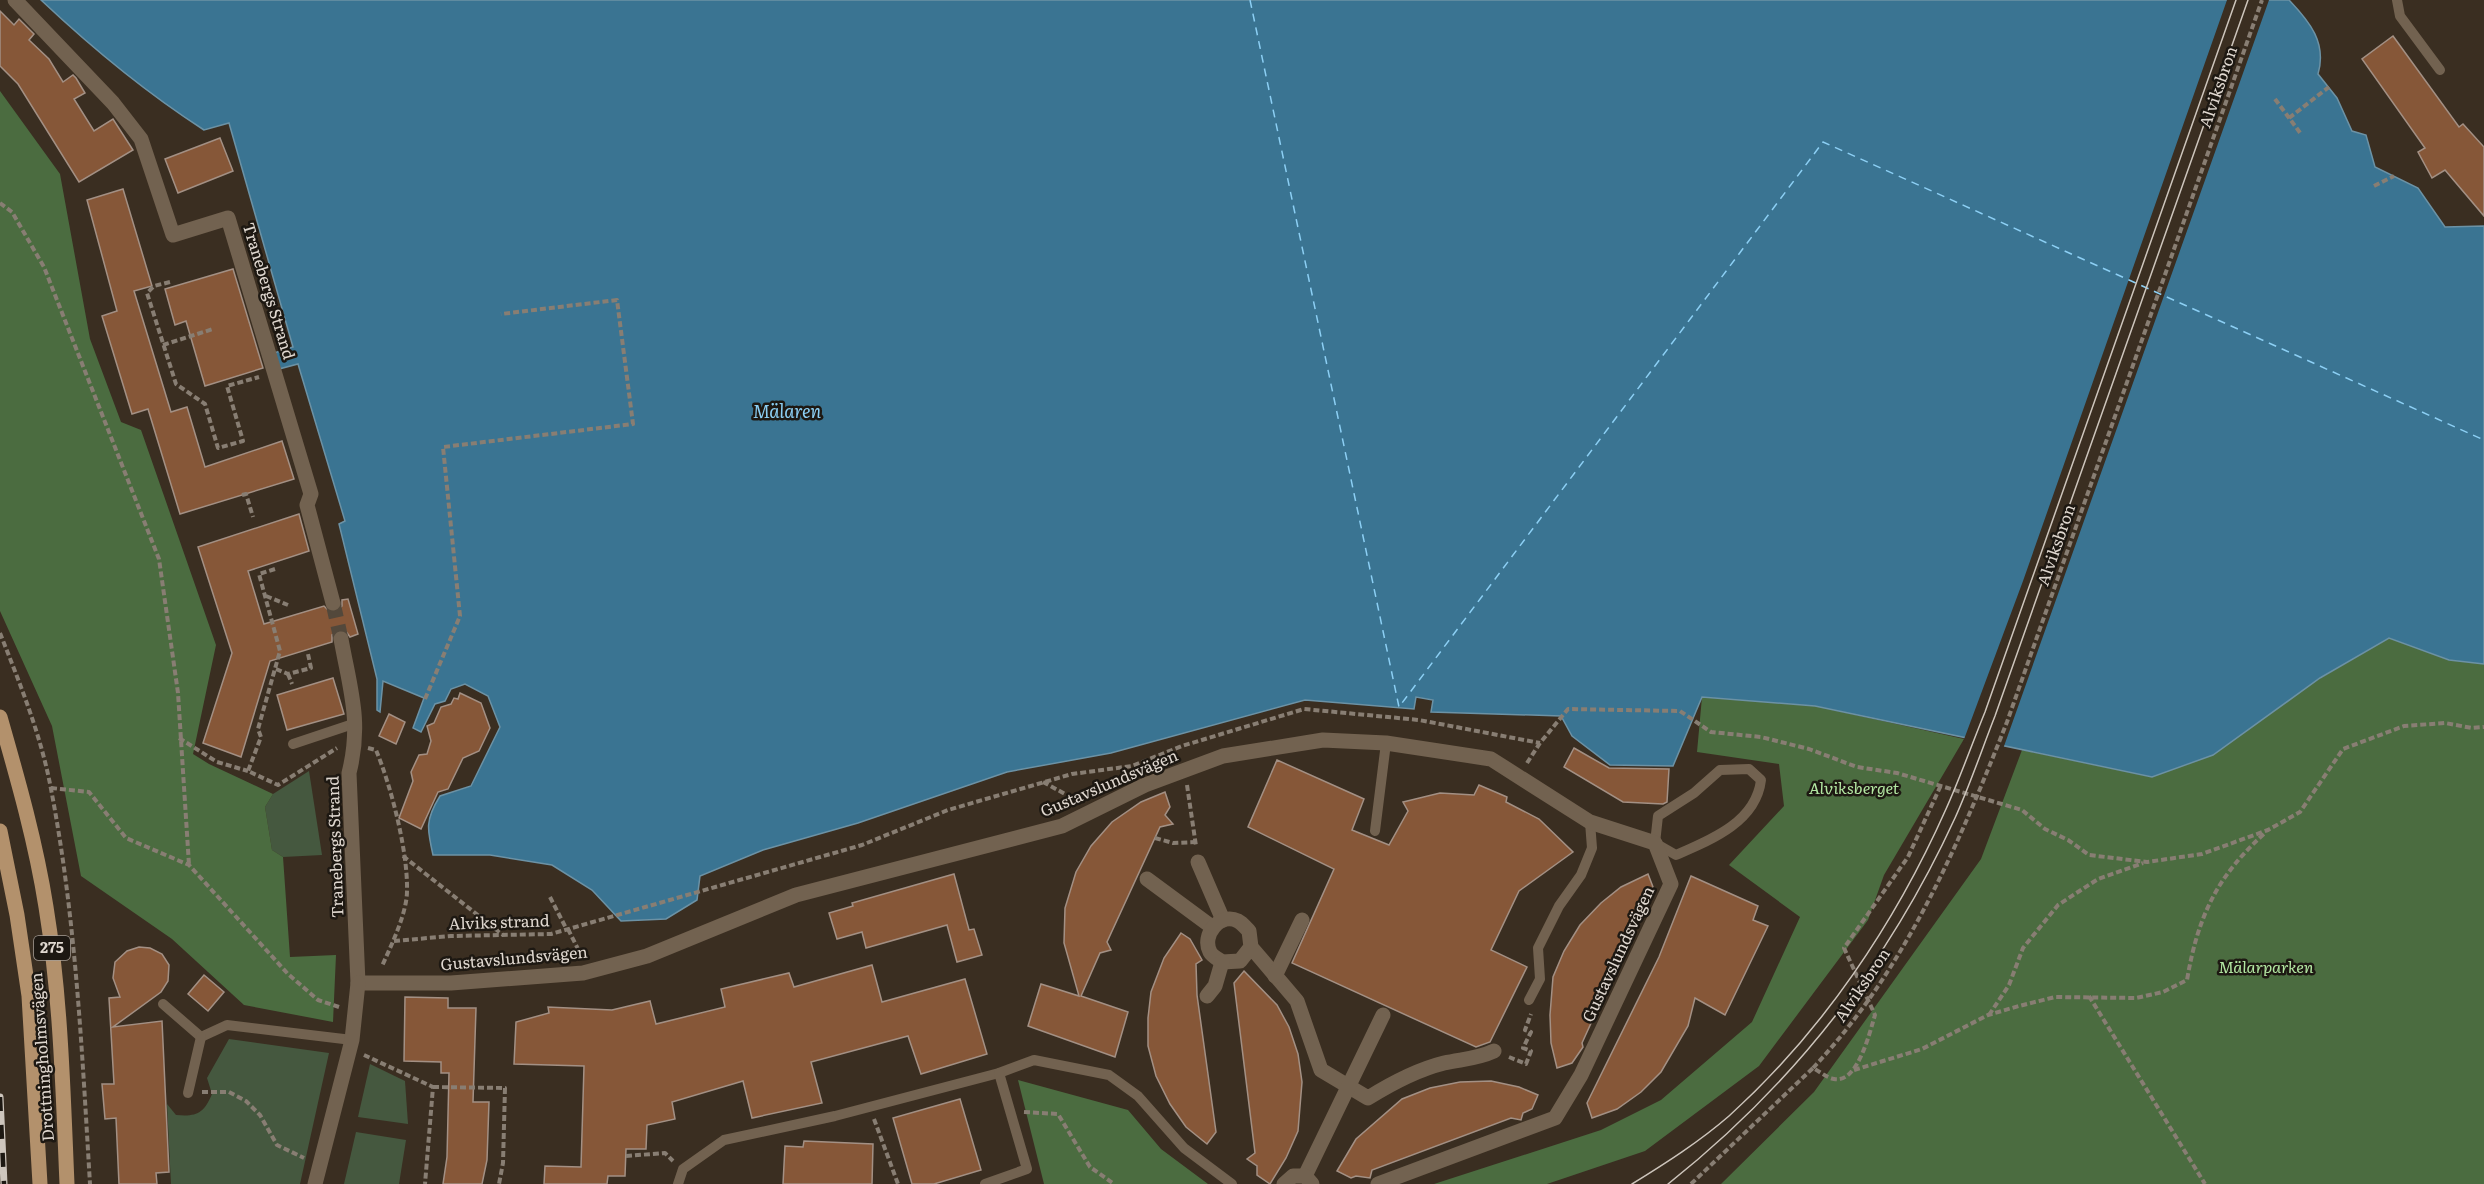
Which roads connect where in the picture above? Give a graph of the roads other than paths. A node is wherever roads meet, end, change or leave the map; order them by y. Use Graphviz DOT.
graph roads {
  1 [pos="15,0"];
  2 [pos="2397,0"];
  3 [pos="2440,70"];
  4 [pos="333,603"];
  5 [pos="341,639"];
  6 [pos="0,717"];
  7 [pos="356,723"];
  8 [pos="1386,743"];
  9 [pos="292,744"];
  10 [pos="1590,822"];
  11 [pos="0,831"];
  12 [pos="1375,831"];
  13 [pos="1655,843"];
  14 [pos="1198,862"];
  15 [pos="1147,879"];
  16 [pos="1302,920"];
  17 [pos="1218,923"];
  18 [pos="1251,947"];
  19 [pos="1222,962"];
  20 [pos="1275,975"];
  21 [pos="366,983"];
  22 [pos="1207,996"];
  23 [pos="1532,1003"];
  24 [pos="163,1004"];
  25 [pos="1383,1015"];
  26 [pos="201,1036"];
  27 [pos="356,1047"];
  28 [pos="1494,1051"];
  29 [pos="999,1073"];
  30 [pos="1347,1086"];
  31 [pos="188,1092"];
  32 [pos="1308,1180"];
  33 [pos="40,1184"];
  34 [pos="67,1184"];
  35 [pos="315,1184"];
  36 [pos="678,1184"];
  37 [pos="985,1184"];
  38 [pos="1232,1184"];
  39 [pos="1284,1184"];
  40 [pos="1378,1184"];
  1 -- 4 [label="street, Tranebergs Strand"];
  2 -- 3 [label="lane"];
  5 -- 7 [label="street, Tranebergs Strand"];
  6 -- 34 [label="main road, Drottningholmsvägen / 275"];
  7 -- 9 [label="lane"];
  7 -- 21 [label="street, Tranebergs Strand"];
  8 -- 10 [label="street, Gustavslundsvägen"];
  8 -- 12 [label="lane"];
  8 -- 21 [label="street, Gustavslundsvägen"];
  10 -- 13 [label="street, Gustavslundsvägen"];
  10 -- 23 [label="lane"];
  11 -- 33 [label="main road, Drottningholmsvägen / 275"];
  13 -- 13 [label="lane"];
  13 -- 40 [label="street, Gustavslundsvägen"];
  14 -- 17 [label="street"];
  15 -- 17 [label="street"];
  16 -- 20 [label="street"];
  17 -- 18 [label="street"];
  17 -- 19 [label="street"];
  18 -- 19 [label="street"];
  18 -- 20 [label="street"];
  19 -- 22 [label="street"];
  20 -- 30 [label="street"];
  21 -- 27 [label="street"];
  24 -- 26 [label="lane"];
  25 -- 30 [label="street"];
  26 -- 27 [label="lane"];
  26 -- 31 [label="lane"];
  27 -- 35 [label="street"];
  28 -- 30 [label="street"];
  29 -- 36 [label="lane"];
  29 -- 37 [label="lane"];
  29 -- 38 [label="lane"];
  30 -- 32 [label="street"];
  32 -- 39 [label="street"];
}
